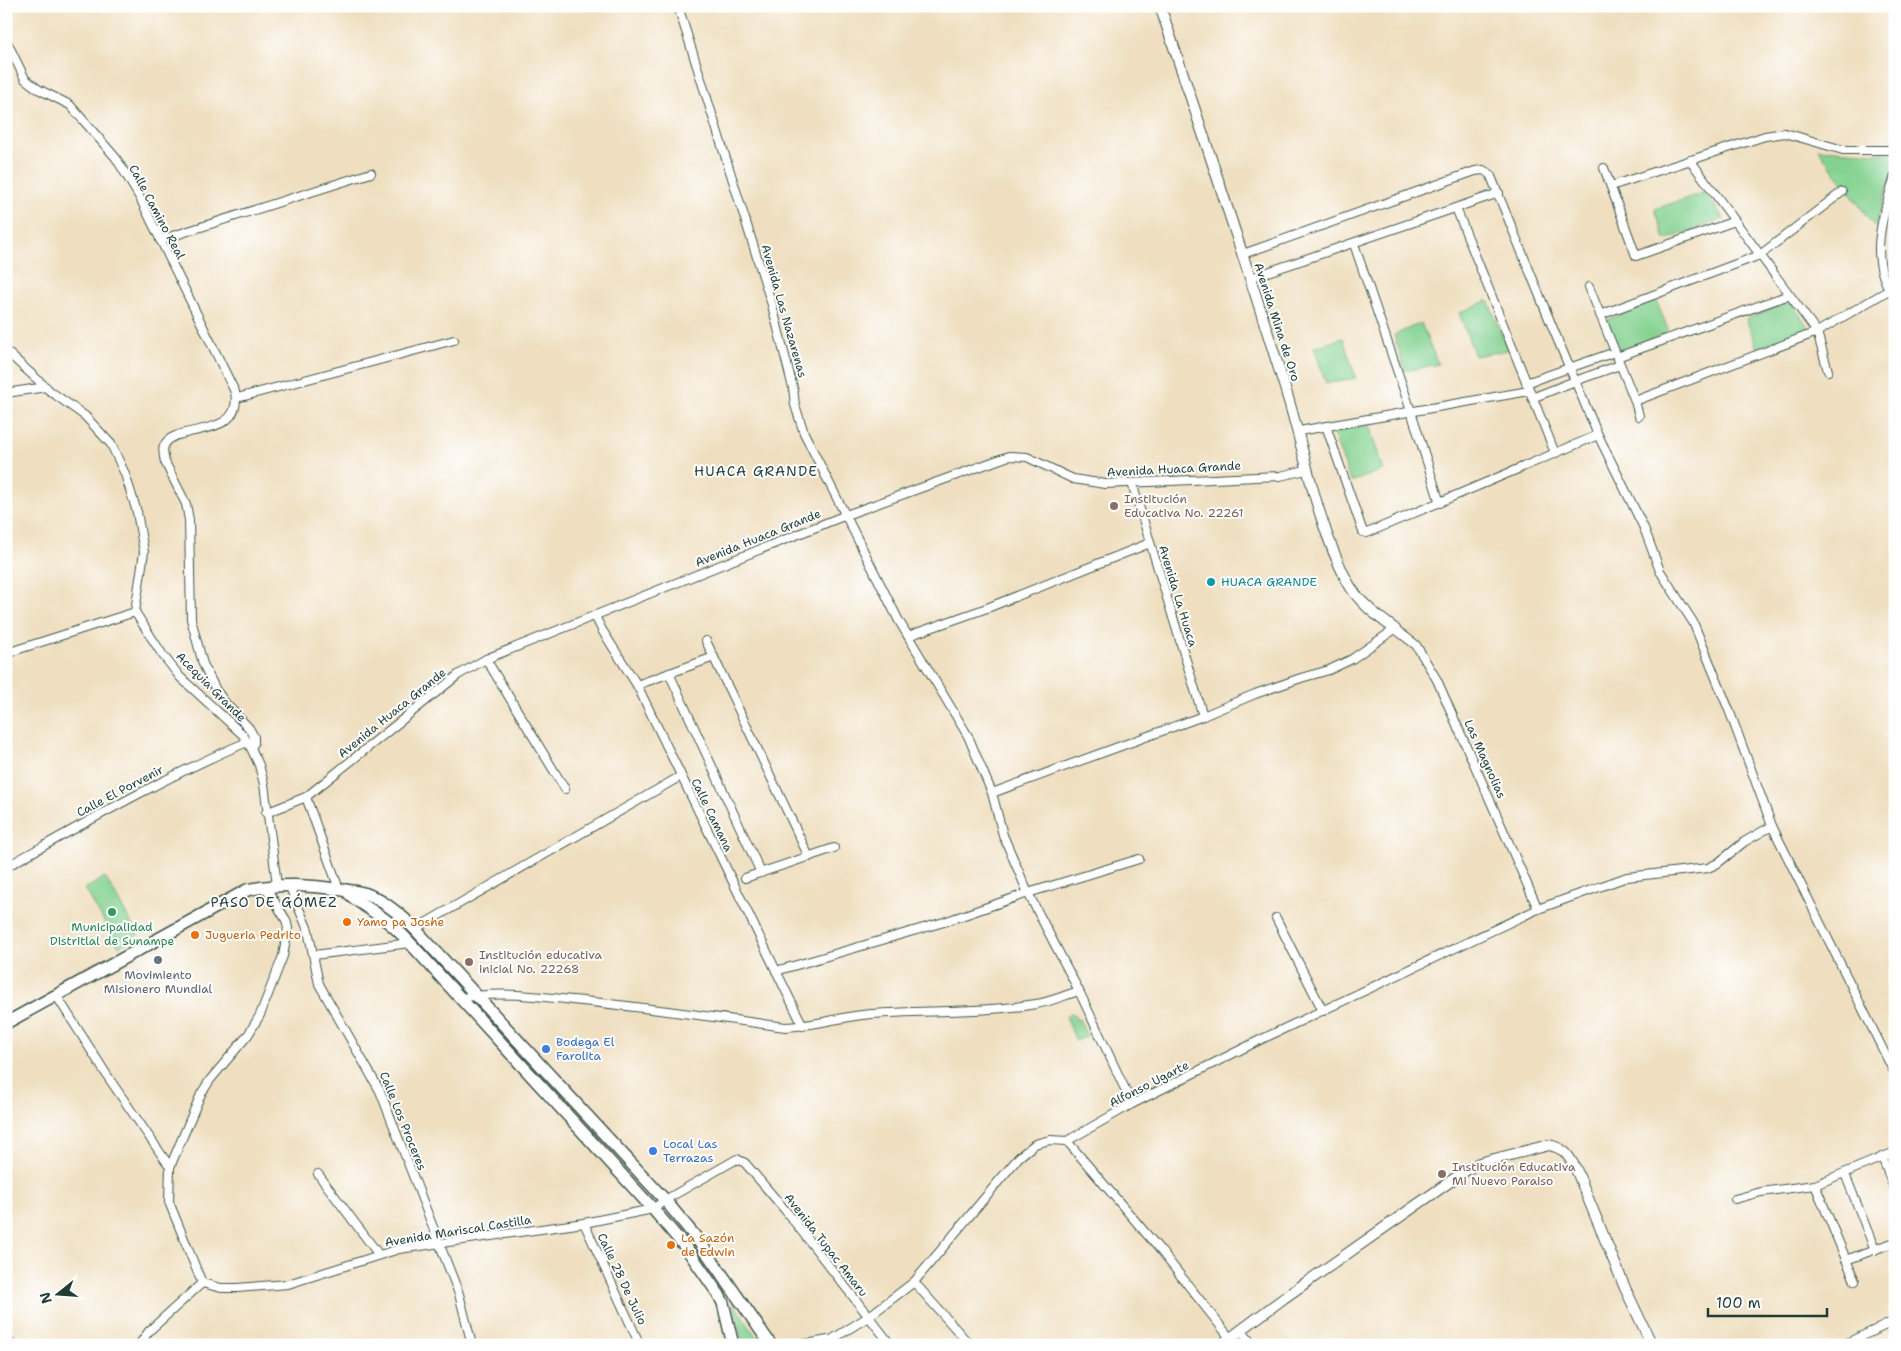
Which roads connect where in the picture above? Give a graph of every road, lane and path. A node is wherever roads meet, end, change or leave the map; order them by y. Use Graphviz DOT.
graph roads {
  1 [pos="678,6"];
  2 [pos="1160,6"];
  3 [pos="6,40"];
  4 [pos="1895,150"];
  5 [pos="1690,160"];
  6 [pos="1604,168"];
  7 [pos="371,173"];
  8 [pos="1895,176"];
  9 [pos="1611,186"];
  10 [pos="1842,192"];
  11 [pos="1499,193"];
  12 [pos="1456,208"];
  13 [pos="1735,221"];
  14 [pos="160,240"];
  15 [pos="1354,244"];
  16 [pos="1243,254"];
  17 [pos="1760,255"];
  18 [pos="1250,278"];
  19 [pos="1589,287"];
  20 [pos="1889,290"];
  21 [pos="1789,295"];
  22 [pos="1895,298"];
  23 [pos="1600,315"];
  24 [pos="1817,332"];
  25 [pos="454,340"];
  26 [pos="6,351"];
  27 [pos="1616,354"];
  28 [pos="1620,365"];
  29 [pos="1569,367"];
  30 [pos="1828,371"];
  31 [pos="1575,381"];
  32 [pos="1526,383"];
  33 [pos="46,387"];
  34 [pos="6,393"];
  35 [pos="1530,395"];
  36 [pos="237,398"];
  37 [pos="1635,401"];
  38 [pos="1411,412"];
  39 [pos="1639,416"];
  40 [pos="1326,426"];
  41 [pos="1299,431"];
  42 [pos="1598,434"];
  43 [pos="1555,453"];
  44 [pos="1306,470"];
  45 [pos="1132,483"];
  46 [pos="1440,503"];
  47 [pos="846,515"];
  48 [pos="1150,543"];
  49 [pos="136,612"];
  50 [pos="595,616"];
  51 [pos="1395,629"];
  52 [pos="908,636"];
  53 [pos="706,641"];
  54 [pos="6,656"];
  55 [pos="714,657"];
  56 [pos="486,659"];
  57 [pos="669,673"];
  58 [pos="637,685"];
  59 [pos="1203,716"];
  60 [pos="249,745"];
  61 [pos="681,776"];
  62 [pos="565,789"];
  63 [pos="992,792"];
  64 [pos="306,797"];
  65 [pos="266,813"];
  66 [pos="1772,826"];
  67 [pos="834,848"];
  68 [pos="809,857"];
  69 [pos="1139,859"];
  70 [pos="6,867"];
  71 [pos="761,873"];
  72 [pos="745,878"];
  73 [pos="277,885"];
  74 [pos="342,890"];
  75 [pos="1028,893"];
  76 [pos="1538,909"];
  77 [pos="1276,918"];
  78 [pos="415,930"];
  79 [pos="410,943"];
  80 [pos="314,955"];
  81 [pos="776,971"];
  82 [pos="1079,991"];
  83 [pos="56,995"];
  84 [pos="476,995"];
  85 [pos="462,998"];
  86 [pos="1323,1011"];
  87 [pos="6,1023"];
  88 [pos="803,1026"];
  89 [pos="1895,1074"];
  90 [pos="1132,1104"];
  91 [pos="1067,1140"];
  92 [pos="1895,1152"];
  93 [pos="1882,1158"];
  94 [pos="170,1167"];
  95 [pos="318,1174"];
  96 [pos="1845,1174"];
  97 [pos="1815,1184"];
  98 [pos="1895,1191"];
  99 [pos="1735,1199"];
  100 [pos="665,1200"];
  101 [pos="653,1209"];
  102 [pos="584,1223"];
  103 [pos="1895,1242"];
  104 [pos="439,1244"];
  105 [pos="1875,1250"];
  106 [pos="378,1255"];
  107 [pos="1846,1260"];
  108 [pos="1855,1281"];
  109 [pos="914,1282"];
  110 [pos="202,1283"];
  111 [pos="868,1317"];
  112 [pos="1895,1321"];
  113 [pos="1242,1330"];
  114 [pos="6,1336"];
  115 [pos="832,1338"];
  116 [pos="1230,1338"];
  117 [pos="11,1345"];
  118 [pos="139,1345"];
  119 [pos="472,1345"];
  120 [pos="640,1345"];
  121 [pos="733,1345"];
  122 [pos="771,1345"];
  123 [pos="790,1345"];
  124 [pos="823,1345"];
  125 [pos="891,1345"];
  126 [pos="970,1345"];
  127 [pos="1221,1345"];
  128 [pos="1253,1345"];
  129 [pos="1652,1345"];
  130 [pos="1842,1345"];
  1 -- 47 [label="street, Avenida Las Nazarenas"];
  2 -- 16 [label="street, Avenida Mina de Oro"];
  3 -- 14 [label="street, Calle Camino Real"];
  4 -- 5 [label="street"];
  5 -- 9 [label="street"];
  5 -- 13 [label="street"];
  6 -- 9 [label="street"];
  7 -- 14 [label="street"];
  8 -- 20 [label="street"];
  9 -- 13 [label="street"];
  10 -- 17 [label="street"];
  11 -- 12 [label="street"];
  11 -- 16 [label="street"];
  11 -- 29 [label="street"];
  12 -- 15 [label="street"];
  12 -- 32 [label="street"];
  13 -- 17 [label="street"];
  14 -- 36 [label="street, Calle Camino Real"];
  15 -- 18 [label="street"];
  15 -- 38 [label="street"];
  16 -- 18 [label="street, Avenida Mina de Oro"];
  17 -- 21 [label="street"];
  17 -- 23 [label="street"];
  18 -- 41 [label="street, Avenida Mina de Oro"];
  19 -- 23 [label="street"];
  20 -- 22 [label="street"];
  20 -- 24 [label="street"];
  21 -- 24 [label="street"];
  21 -- 27 [label="street"];
  23 -- 27 [label="street"];
  24 -- 30 [label="street"];
  24 -- 37 [label="street"];
  25 -- 36 [label="street"];
  26 -- 33 [label="street"];
  27 -- 28 [label="street"];
  27 -- 29 [label="street"];
  28 -- 31 [label="street"];
  28 -- 37 [label="street"];
  29 -- 31 [label="street"];
  29 -- 32 [label="street"];
  31 -- 35 [label="street"];
  31 -- 42 [label="street"];
  32 -- 35 [label="street"];
  33 -- 34 [label="street"];
  33 -- 49 [label="street"];
  35 -- 38 [label="street"];
  35 -- 43 [label="street"];
  36 -- 60 [label="street"];
  37 -- 39 [label="street"];
  38 -- 40 [label="street"];
  38 -- 46 [label="street"];
  40 -- 41 [label="street"];
  40 -- 46 [label="street"];
  41 -- 44 [label="street, Avenida Mina de Oro"];
  42 -- 43 [label="street"];
  42 -- 66 [label="street"];
  43 -- 46 [label="street"];
  44 -- 45 [label="street, Avenida Huaca Grande"];
  44 -- 51 [label="street, Avenida Mina de Oro"];
  45 -- 47 [label="street, Avenida Huaca Grande"];
  45 -- 48 [label="street, Avenida La Huaca"];
  47 -- 50 [label="street, Avenida Huaca Grande"];
  47 -- 52 [label="street, Avenida Las Nazarenas"];
  48 -- 52 [label="street"];
  48 -- 59 [label="street, Avenida La Huaca"];
  49 -- 54 [label="street"];
  49 -- 60 [label="street, Acequia Grande"];
  50 -- 56 [label="street, Avenida Huaca Grande"];
  50 -- 58 [label="street, Calle Camana"];
  51 -- 59 [label="street"];
  51 -- 76 [label="street, Las Magnolias"];
  52 -- 63 [label="street, Avenida Las Nazarenas"];
  53 -- 55 [label="street"];
  55 -- 57 [label="street"];
  55 -- 68 [label="street"];
  56 -- 62 [label="street"];
  56 -- 64 [label="street, Avenida Huaca Grande"];
  57 -- 58 [label="street"];
  57 -- 71 [label="street"];
  58 -- 61 [label="street, Calle Camana"];
  59 -- 63 [label="street"];
  60 -- 65 [label="street, Acequia Grande"];
  60 -- 70 [label="street, Calle El Porvenir"];
  61 -- 78 [label="street"];
  61 -- 81 [label="street, Calle Camana"];
  63 -- 75 [label="street, Avenida Las Nazarenas"];
  64 -- 65 [label="street, Avenida Huaca Grande"];
  64 -- 74 [label="street"];
  65 -- 73 [label="street, Acequia Grande"];
  66 -- 76 [label="street, Alfonso Ugarte"];
  66 -- 89 [label="street"];
  67 -- 68 [label="street"];
  68 -- 71 [label="street"];
  69 -- 75 [label="street"];
  71 -- 72 [label="street"];
  73 -- 74 [label="main road"];
  73 -- 80 [label="street, Calle Los Proceres"];
  73 -- 83 [label="main road"];
  73 -- 94 [label="street"];
  74 -- 78 [label="main road"];
  74 -- 79 [label="main road"];
  75 -- 81 [label="street"];
  75 -- 82 [label="street, Avenida Las Nazarenas"];
  76 -- 86 [label="street, Alfonso Ugarte"];
  77 -- 86 [label="street"];
  78 -- 84 [label="main road"];
  79 -- 80 [label="street"];
  79 -- 85 [label="main road"];
  80 -- 104 [label="street, Calle Los Proceres"];
  81 -- 88 [label="street, Calle Camana"];
  82 -- 88 [label="street"];
  82 -- 90 [label="street, Avenida Las Nazarenas"];
  83 -- 87 [label="main road"];
  83 -- 94 [label="street"];
  84 -- 85 [label="street"];
  84 -- 88 [label="street"];
  84 -- 100 [label="main road"];
  85 -- 101 [label="main road"];
  86 -- 90 [label="street, Alfonso Ugarte"];
  90 -- 91 [label="street, Alfonso Ugarte"];
  91 -- 109 [label="street, Alfonso Ugarte"];
  91 -- 116 [label="street"];
  92 -- 93 [label="street"];
  93 -- 96 [label="street"];
  93 -- 98 [label="street"];
  94 -- 110 [label="street"];
  95 -- 106 [label="street"];
  96 -- 97 [label="street"];
  96 -- 105 [label="street"];
  97 -- 99 [label="street"];
  97 -- 107 [label="street"];
  100 -- 101 [label="street"];
  100 -- 111 [label="street, Avenida Tupac Amaru"];
  100 -- 122 [label="main road"];
  101 -- 102 [label="street, Avenida Mariscal Castilla"];
  101 -- 121 [label="main road"];
  102 -- 104 [label="street, Avenida Mariscal Castilla"];
  102 -- 120 [label="street, Calle 28 De Julio"];
  103 -- 105 [label="street"];
  104 -- 106 [label="street, Avenida Mariscal Castilla"];
  104 -- 119 [label="street, Calle Los Proceres"];
  105 -- 107 [label="street"];
  106 -- 110 [label="street, Avenida Mariscal Castilla"];
  107 -- 108 [label="street"];
  109 -- 111 [label="street, Alfonso Ugarte"];
  109 -- 126 [label="street"];
  110 -- 118 [label="street"];
  111 -- 115 [label="street, Alfonso Ugarte"];
  111 -- 125 [label="street, Avenida Tupac Amaru"];
  112 -- 130 [label="street"];
  113 -- 116 [label="street"];
  113 -- 128 [label="street"];
  113 -- 129 [label="street"];
  114 -- 117 [label="street"];
  115 -- 123 [label="street"];
  115 -- 124 [label="street, Alfonso Ugarte"];
  116 -- 127 [label="street"];
}
